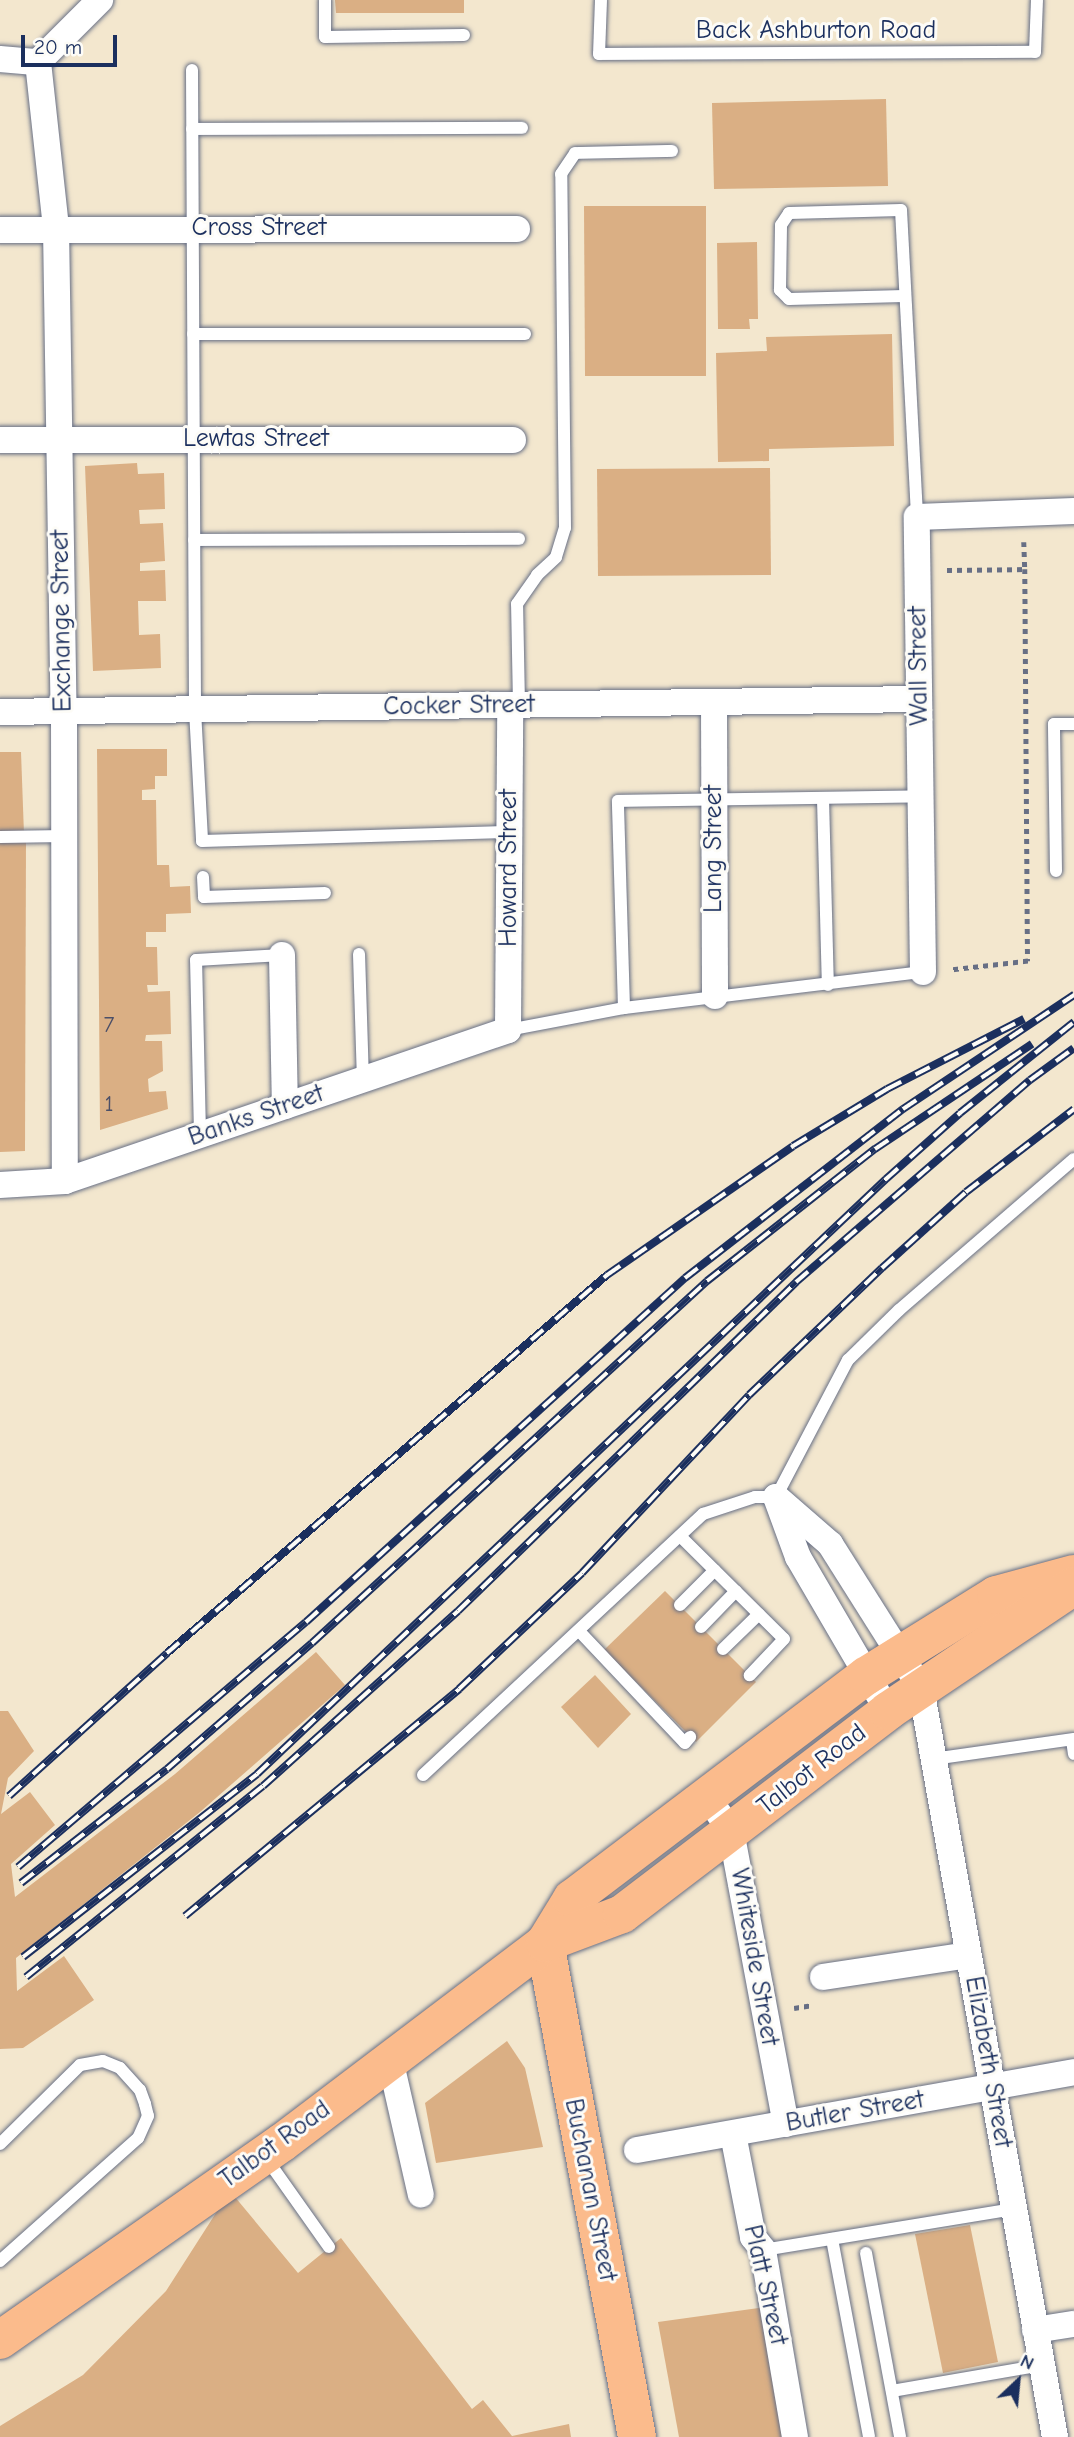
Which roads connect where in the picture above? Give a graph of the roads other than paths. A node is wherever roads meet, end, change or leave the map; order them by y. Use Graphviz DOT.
graph roads {
  1 [pos="100,0"];
  2 [pos="325,0"];
  3 [pos="601,0"];
  4 [pos="1037,0"];
  5 [pos="464,35"];
  6 [pos="0,59"];
  7 [pos="38,62"];
  8 [pos="192,70"];
  9 [pos="522,128"];
  10 [pos="192,130"];
  11 [pos="672,151"];
  12 [pos="192,227"];
  13 [pos="56,228"];
  14 [pos="517,229"];
  15 [pos="0,230"];
  16 [pos="904,296"];
  17 [pos="192,334"];
  18 [pos="525,334"];
  19 [pos="59,439"];
  20 [pos="193,439"];
  21 [pos="0,440"];
  22 [pos="513,440"];
  23 [pos="1074,511"];
  24 [pos="917,517"];
  25 [pos="519,539"];
  26 [pos="194,540"];
  27 [pos="919,699"];
  28 [pos="714,703"];
  29 [pos="515,705"];
  30 [pos="195,710"];
  31 [pos="0,712"];
  32 [pos="64,712"];
  33 [pos="1074,724"];
  34 [pos="921,796"];
  35 [pos="823,799"];
  36 [pos="714,801"];
  37 [pos="509,832"];
  38 [pos="65,836"];
  39 [pos="0,837"];
  40 [pos="1056,871"];
  41 [pos="204,877"];
  42 [pos="326,893"];
  43 [pos="359,954"];
  44 [pos="282,955"];
  45 [pos="923,972"];
  46 [pos="828,985"];
  47 [pos="715,996"];
  48 [pos="624,1007"];
  49 [pos="508,1030"];
  50 [pos="363,1079"];
  51 [pos="285,1106"];
  52 [pos="200,1135"];
  53 [pos="1074,1159"];
  54 [pos="65,1181"];
  55 [pos="0,1185"];
  56 [pos="776,1497"];
  57 [pos="680,1535"];
  58 [pos="715,1570"];
  59 [pos="1074,1574"];
  60 [pos="1074,1586"];
  61 [pos="736,1591"];
  62 [pos="680,1605"];
  63 [pos="759,1614"];
  64 [pos="701,1627"];
  65 [pos="579,1631"];
  66 [pos="723,1649"];
  67 [pos="900,1655"];
  68 [pos="750,1675"];
  69 [pos="866,1676"];
  70 [pos="921,1688"];
  71 [pos="888,1711"];
  72 [pos="690,1737"];
  73 [pos="1073,1739"];
  74 [pos="1074,1754"];
  75 [pos="933,1759"];
  76 [pos="424,1775"];
  77 [pos="707,1797"];
  78 [pos="731,1831"];
  79 [pos="545,1943"];
  80 [pos="968,1955"];
  81 [pos="823,1977"];
  82 [pos="390,2059"];
  83 [pos="1074,2072"];
  84 [pos="992,2087"];
  85 [pos="786,2124"];
  86 [pos="733,2134"];
  87 [pos="0,2144"];
  88 [pos="636,2150"];
  89 [pos="264,2155"];
  90 [pos="421,2195"];
  91 [pos="1014,2209"];
  92 [pos="832,2239"];
  93 [pos="329,2247"];
  94 [pos="763,2250"];
  95 [pos="866,2253"];
  96 [pos="0,2261"];
  97 [pos="1074,2324"];
  98 [pos="1035,2330"];
  99 [pos="0,2340"];
  100 [pos="1043,2365"];
  101 [pos="892,2391"];
  102 [pos="637,2437"];
  103 [pos="795,2437"];
  104 [pos="869,2437"];
  105 [pos="900,2437"];
  106 [pos="1055,2437"];
  1 -- 7 [label="street"];
  2 -- 5 [label="lane"];
  3 -- 4 [label="lane, Back Ashburton Road"];
  6 -- 7 [label="street"];
  7 -- 13 [label="street, Exchange Street"];
  8 -- 10 [label="lane"];
  9 -- 10 [label="lane"];
  10 -- 12 [label="lane"];
  11 -- 29 [label="lane"];
  12 -- 13 [label="street, Cross Street"];
  12 -- 14 [label="street, Cross Street"];
  12 -- 17 [label="lane"];
  13 -- 15 [label="street, Cross Street"];
  13 -- 19 [label="street, Exchange Street"];
  16 -- 16 [label="lane"];
  16 -- 24 [label="lane"];
  17 -- 18 [label="lane"];
  17 -- 20 [label="lane"];
  19 -- 20 [label="street, Lewtas Street"];
  19 -- 21 [label="street, Lewtas Street"];
  19 -- 32 [label="street, Exchange Street"];
  20 -- 22 [label="street, Lewtas Street"];
  20 -- 26 [label="lane"];
  23 -- 24 [label="street"];
  24 -- 27 [label="street, Wall Street"];
  25 -- 26 [label="lane"];
  26 -- 30 [label="lane"];
  27 -- 28 [label="street, Cocker Street"];
  27 -- 34 [label="street, Wall Street"];
  28 -- 29 [label="street, Cocker Street"];
  28 -- 36 [label="street, Lang Street"];
  29 -- 30 [label="street, Cocker Street"];
  29 -- 37 [label="street, Howard Street"];
  30 -- 32 [label="street, Cocker Street"];
  30 -- 37 [label="lane"];
  31 -- 32 [label="street, Cocker Street"];
  32 -- 38 [label="street, Exchange Street"];
  33 -- 40 [label="lane"];
  34 -- 35 [label="lane"];
  34 -- 45 [label="street, Wall Street"];
  35 -- 36 [label="lane"];
  35 -- 46 [label="lane"];
  36 -- 47 [label="street, Lang Street"];
  36 -- 48 [label="lane"];
  37 -- 49 [label="street, Howard Street"];
  38 -- 39 [label="lane"];
  38 -- 54 [label="street, Exchange Street"];
  41 -- 42 [label="lane"];
  43 -- 50 [label="lane"];
  44 -- 51 [label="street"];
  44 -- 52 [label="lane"];
  45 -- 46 [label="lane"];
  46 -- 47 [label="lane"];
  47 -- 48 [label="lane"];
  48 -- 49 [label="lane"];
  49 -- 50 [label="street, Banks Street"];
  50 -- 51 [label="street, Banks Street"];
  51 -- 52 [label="street, Banks Street"];
  52 -- 54 [label="street, Banks Street"];
  53 -- 56 [label="lane"];
  54 -- 55 [label="street, Banks Street"];
  56 -- 57 [label="lane"];
  56 -- 67 [label="street"];
  56 -- 69 [label="street"];
  57 -- 58 [label="lane"];
  57 -- 65 [label="lane"];
  58 -- 61 [label="lane"];
  58 -- 62 [label="lane"];
  59 -- 67 [label="main road, Talbot Road"];
  60 -- 70 [label="main road, Talbot Road"];
  61 -- 63 [label="lane"];
  61 -- 64 [label="lane"];
  63 -- 66 [label="lane"];
  63 -- 68 [label="lane"];
  65 -- 72 [label="lane"];
  65 -- 76 [label="lane"];
  67 -- 69 [label="main road, Talbot Road"];
  67 -- 70 [label="street"];
  69 -- 71 [label="street"];
  69 -- 77 [label="main road, Talbot Road"];
  70 -- 71 [label="main road, Talbot Road"];
  70 -- 75 [label="street, Elizabeth Street"];
  71 -- 78 [label="main road, Talbot Road"];
  73 -- 74 [label="lane"];
  73 -- 75 [label="lane"];
  75 -- 80 [label="street, Elizabeth Street"];
  77 -- 78 [label="street, Whiteside Street"];
  77 -- 79 [label="main road, Talbot Road"];
  78 -- 79 [label="main road, Talbot Road"];
  78 -- 85 [label="street, Whiteside Street"];
  79 -- 82 [label="main road, Talbot Road"];
  79 -- 102 [label="main road, Buchanan Street"];
  80 -- 81 [label="street"];
  80 -- 84 [label="street, Elizabeth Street"];
  82 -- 89 [label="main road, Talbot Road"];
  82 -- 90 [label="street"];
  83 -- 84 [label="street, Butler Street"];
  84 -- 85 [label="street, Butler Street"];
  84 -- 91 [label="street, Elizabeth Street"];
  85 -- 86 [label="street, Butler Street"];
  86 -- 88 [label="street, Butler Street"];
  86 -- 94 [label="street, Platt Street"];
  87 -- 96 [label="lane"];
  89 -- 93 [label="lane"];
  89 -- 99 [label="main road, Talbot Road"];
  91 -- 92 [label="lane"];
  91 -- 98 [label="street, Elizabeth Street"];
  92 -- 94 [label="lane"];
  92 -- 104 [label="lane"];
  94 -- 103 [label="street, Platt Street"];
  95 -- 101 [label="lane"];
  97 -- 98 [label="street"];
  98 -- 100 [label="street, Elizabeth Street"];
  100 -- 101 [label="lane"];
  100 -- 106 [label="street, Elizabeth Street"];
  101 -- 105 [label="lane"];
}
